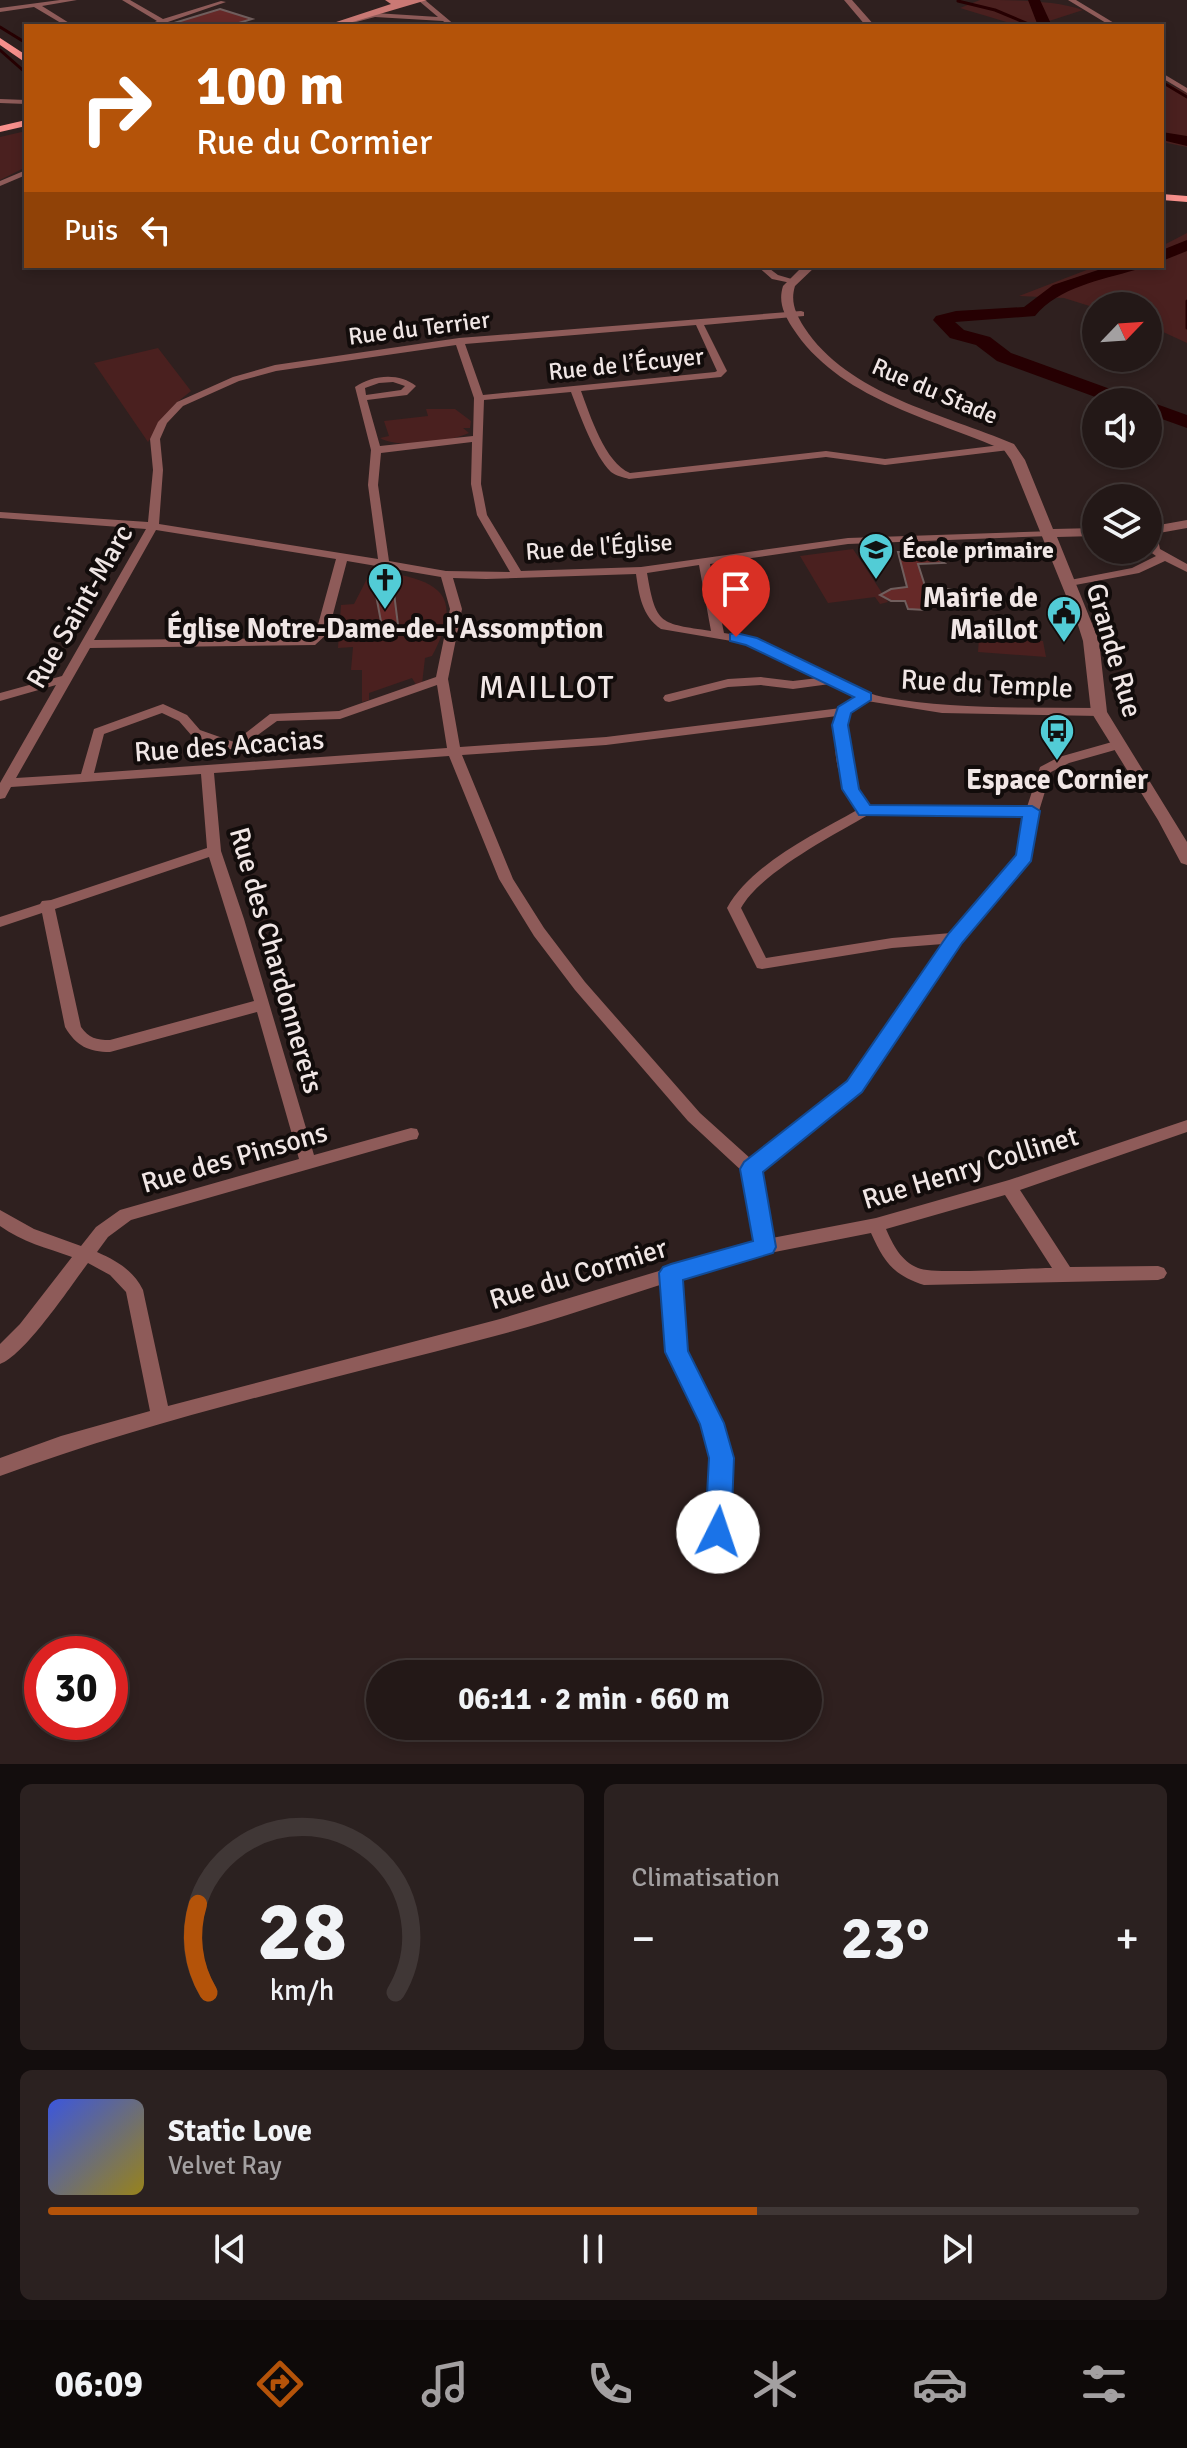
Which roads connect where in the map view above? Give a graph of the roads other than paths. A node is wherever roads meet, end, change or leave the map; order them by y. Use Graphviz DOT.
graph roads {
  1 [pos="25,0"];
  2 [pos="52,0"];
  3 [pos="74,0"];
  4 [pos="125,0"];
  5 [pos="220,0"];
  6 [pos="422,0"];
  7 [pos="848,0"];
  8 [pos="1071,0"];
  9 [pos="35,3"];
  10 [pos="397,3"];
  11 [pos="17,5"];
  12 [pos="0,8"];
  13 [pos="441,16"];
  14 [pos="163,22"];
  15 [pos="68,24"];
  16 [pos="156,24"];
  17 [pos="328,24"];
  18 [pos="337,24"];
  19 [pos="339,24"];
  20 [pos="451,24"];
  21 [pos="869,24"];
  22 [pos="1113,24"];
  23 [pos="0,33"];
  24 [pos="0,41"];
  25 [pos="24,51"];
  26 [pos="24,59"];
  27 [pos="1164,76"];
  28 [pos="1187,91"];
  29 [pos="0,103"];
  30 [pos="24,104"];
  31 [pos="24,127"];
  32 [pos="0,133"];
  33 [pos="24,173"];
  34 [pos="0,184"];
  35 [pos="1164,197"];
  36 [pos="1187,199"];
  37 [pos="763,268"];
  38 [pos="808,268"];
  39 [pos="821,268"];
  40 [pos="794,281"];
  41 [pos="796,314"];
  42 [pos="699,323"];
  43 [pos="459,341"];
  44 [pos="575,389"];
  45 [pos="361,398"];
  46 [pos="479,398"];
  47 [pos="476,439"];
  48 [pos="1009,447"];
  49 [pos="376,450"];
  50 [pos="0,515"];
  51 [pos="1187,524"];
  52 [pos="153,526"];
  53 [pos="1162,529"];
  54 [pos="1082,532"];
  55 [pos="1050,533"];
  56 [pos="342,557"];
  57 [pos="1164,557"];
  58 [pos="704,560"];
  59 [pos="384,563"];
  60 [pos="1187,569"];
  61 [pos="641,570"];
  62 [pos="446,574"];
  63 [pos="518,575"];
  64 [pos="1070,583"];
  65 [pos="718,635"];
  66 [pos="84,644"];
  67 [pos="64,679"];
  68 [pos="442,679"];
  69 [pos="835,680"];
  70 [pos="0,697"];
  71 [pos="865,697"];
  72 [pos="669,698"];
  73 [pos="844,711"];
  74 [pos="1099,712"];
  75 [pos="1117,745"];
  76 [pos="236,747"];
  77 [pos="454,752"];
  78 [pos="235,768"];
  79 [pos="207,770"];
  80 [pos="86,779"];
  81 [pos="4,789"];
  82 [pos="865,811"];
  83 [pos="1032,811"];
  84 [pos="214,851"];
  85 [pos="1187,859"];
  86 [pos="47,904"];
  87 [pos="0,922"];
  88 [pos="955,938"];
  89 [pos="261,1005"];
  90 [pos="1187,1126"];
  91 [pos="411,1134"];
  92 [pos="308,1162"];
  93 [pos="751,1169"];
  94 [pos="1009,1187"];
  95 [pos="0,1217"];
  96 [pos="876,1225"];
  97 [pos="765,1247"];
  98 [pos="86,1255"];
  99 [pos="671,1273"];
  100 [pos="1158,1273"];
  101 [pos="1065,1274"];
  102 [pos="0,1356"];
  103 [pos="161,1417"];
  104 [pos="0,1467"];
  105 [pos="716,1561"];
  1 -- 11 [label="street"];
  2 -- 9 [label="street"];
  2 -- 11 [label="street"];
  3 -- 9 [label="street"];
  4 -- 14 [label="street"];
  5 -- 14 [label="street"];
  6 -- 10 [label="main road"];
  6 -- 13 [label="street"];
  7 -- 21 [label="street"];
  8 -- 22 [label="street"];
  9 -- 12 [label="street"];
  9 -- 15 [label="street"];
  10 -- 13 [label="street"];
  10 -- 17 [label="main road"];
  10 -- 18 [label="main road"];
  11 -- 12 [label="street"];
  13 -- 19 [label="street"];
  13 -- 20 [label="street"];
  14 -- 16 [label="street"];
  23 -- 25 [label="main road"];
  24 -- 26 [label="main road"];
  27 -- 28 [label="street"];
  29 -- 30 [label="street"];
  31 -- 32 [label="main road"];
  33 -- 34 [label="street"];
  35 -- 36 [label="main road"];
  37 -- 40 [label="street"];
  38 -- 40 [label="street"];
  39 -- 40 [label="street"];
  40 -- 41 [label="street, Rue du Stade"];
  41 -- 42 [label="street, Rue du Terrier"];
  41 -- 48 [label="street, Rue du Stade"];
  42 -- 43 [label="street, Rue du Terrier"];
  42 -- 44 [label="street, Rue de l’Écuyer"];
  43 -- 46 [label="street"];
  43 -- 52 [label="street, Rue du Terrier"];
  44 -- 46 [label="street, Rue de l’Écuyer"];
  44 -- 48 [label="street"];
  45 -- 49 [label="street"];
  46 -- 47 [label="street"];
  47 -- 49 [label="street"];
  47 -- 63 [label="street"];
  48 -- 55 [label="street, Rue du Stade"];
  49 -- 59 [label="street"];
  50 -- 52 [label="street, Rue de l'Église"];
  51 -- 53 [label="street"];
  52 -- 56 [label="street, Rue de l'Église"];
  52 -- 66 [label="street, Rue Saint-Marc"];
  54 -- 55 [label="street"];
  55 -- 58 [label="street, Rue de l'Église"];
  55 -- 64 [label="street, Grande Rue"];
  56 -- 59 [label="street, Rue de l'Église"];
  56 -- 66 [label="street"];
  57 -- 60 [label="street"];
  57 -- 64 [label="street"];
  58 -- 61 [label="street, Rue de l'Église"];
  58 -- 65 [label="street"];
  59 -- 62 [label="street, Rue de l'Église"];
  61 -- 63 [label="street, Rue de l'Église"];
  61 -- 65 [label="street, Rue du Temple"];
  62 -- 63 [label="street, Rue de l'Église"];
  62 -- 68 [label="street"];
  64 -- 74 [label="street, Grande Rue"];
  65 -- 69 [label="street, Rue du Temple"];
  66 -- 67 [label="street, Rue Saint-Marc"];
  67 -- 70 [label="street"];
  67 -- 81 [label="street, Rue Saint-Marc"];
  68 -- 76 [label="street"];
  68 -- 77 [label="street"];
  69 -- 71 [label="street, Rue du Temple"];
  69 -- 72 [label="street"];
  71 -- 73 [label="street"];
  71 -- 74 [label="street, Rue du Temple"];
  73 -- 77 [label="street, Rue des Acacias"];
  73 -- 82 [label="street"];
  74 -- 75 [label="street, Grande Rue"];
  75 -- 83 [label="street"];
  75 -- 85 [label="street, Grande Rue"];
  76 -- 78 [label="street"];
  76 -- 80 [label="street"];
  77 -- 78 [label="street, Rue des Acacias"];
  77 -- 93 [label="street"];
  78 -- 79 [label="street, Rue des Acacias"];
  79 -- 80 [label="street, Rue des Acacias"];
  79 -- 84 [label="street, Rue des Chardonnerets"];
  80 -- 81 [label="street, Rue des Acacias"];
  82 -- 83 [label="street"];
  82 -- 88 [label="street"];
  83 -- 88 [label="street"];
  84 -- 86 [label="street"];
  84 -- 89 [label="street, Rue des Chardonnerets"];
  86 -- 87 [label="street"];
  86 -- 89 [label="street"];
  88 -- 93 [label="street"];
  89 -- 92 [label="street, Rue des Chardonnerets"];
  90 -- 94 [label="street, Rue Henry Collinet"];
  91 -- 92 [label="street, Rue des Pinsons"];
  92 -- 98 [label="street, Rue des Pinsons"];
  93 -- 97 [label="street"];
  94 -- 96 [label="street, Rue Henry Collinet"];
  94 -- 101 [label="street"];
  95 -- 98 [label="street"];
  96 -- 97 [label="street, Rue Henry Collinet"];
  96 -- 101 [label="street"];
  97 -- 99 [label="street, Rue du Cormier"];
  98 -- 102 [label="street, Rue des Pinsons"];
  98 -- 103 [label="street"];
  99 -- 103 [label="street, Rue du Cormier"];
  99 -- 105 [label="street"];
  100 -- 101 [label="street"];
  103 -- 104 [label="street, Rue du Cormier"];
}
